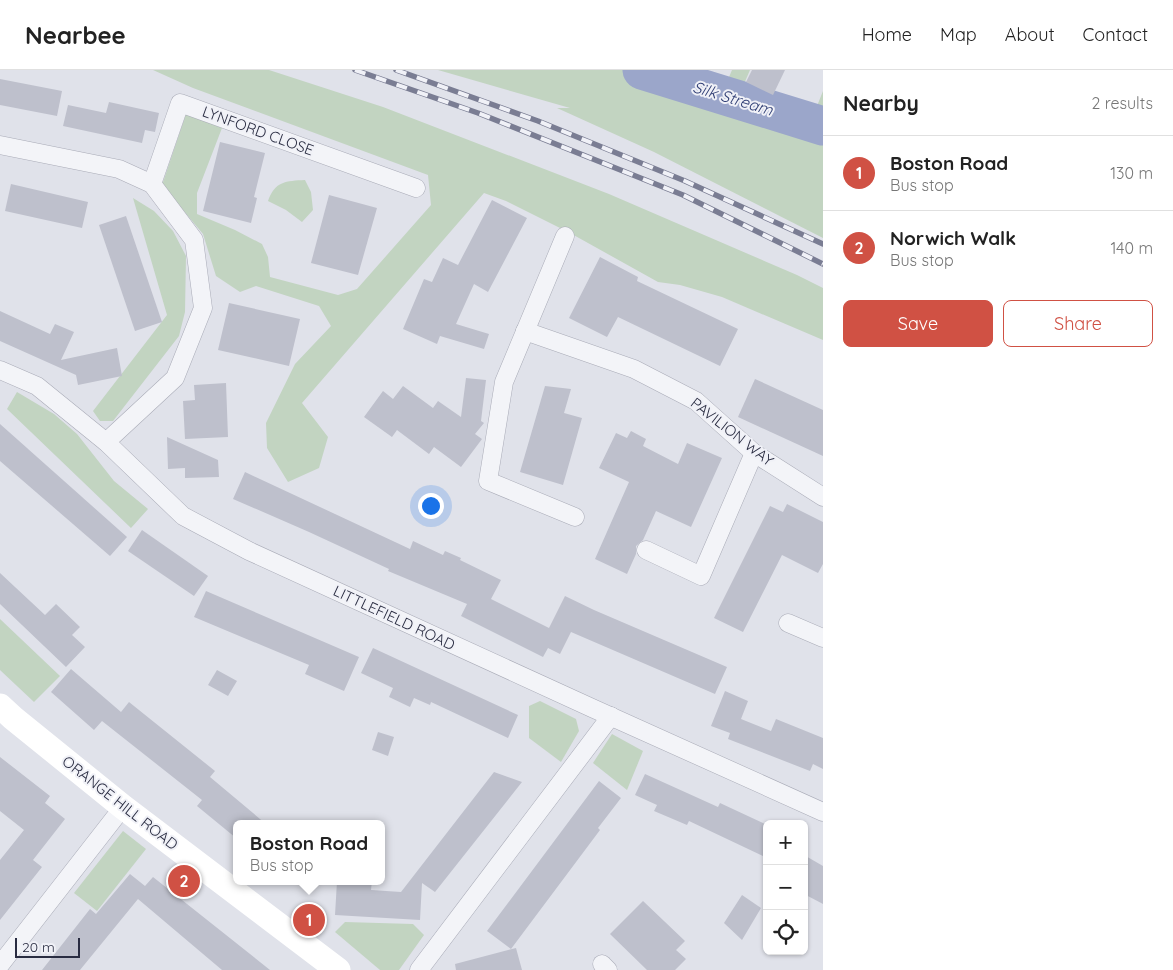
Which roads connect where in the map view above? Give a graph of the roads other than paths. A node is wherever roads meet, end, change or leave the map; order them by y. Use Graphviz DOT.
graph roads {
  1 [pos="0,145"];
  2 [pos="152,184"];
  3 [pos="416,188"];
  4 [pos="565,236"];
  5 [pos="525,331"];
  6 [pos="0,370"];
  7 [pos="106,442"];
  8 [pos="754,453"];
  9 [pos="823,497"];
  10 [pos="575,517"];
  11 [pos="646,550"];
  12 [pos="788,623"];
  13 [pos="823,638"];
  14 [pos="0,706"];
  15 [pos="611,716"];
  16 [pos="122,807"];
  17 [pos="823,812"];
  18 [pos="0,965"];
  19 [pos="338,970"];
  20 [pos="419,970"];
  1 -- 2 [label="street"];
  2 -- 3 [label="street, LYNFORD CLOSE"];
  2 -- 7 [label="street"];
  4 -- 5 [label="street"];
  5 -- 8 [label="street, PAVILION WAY"];
  5 -- 10 [label="street"];
  6 -- 7 [label="street, LITTLEFIELD ROAD"];
  7 -- 15 [label="street, LITTLEFIELD ROAD"];
  8 -- 9 [label="street, PAVILION WAY"];
  8 -- 11 [label="street"];
  12 -- 13 [label="street"];
  14 -- 16 [label="street, ORANGE HILL ROAD"];
  15 -- 17 [label="street, LITTLEFIELD ROAD"];
  15 -- 20 [label="street"];
  16 -- 18 [label="street"];
  16 -- 19 [label="street, ORANGE HILL ROAD"];
}
